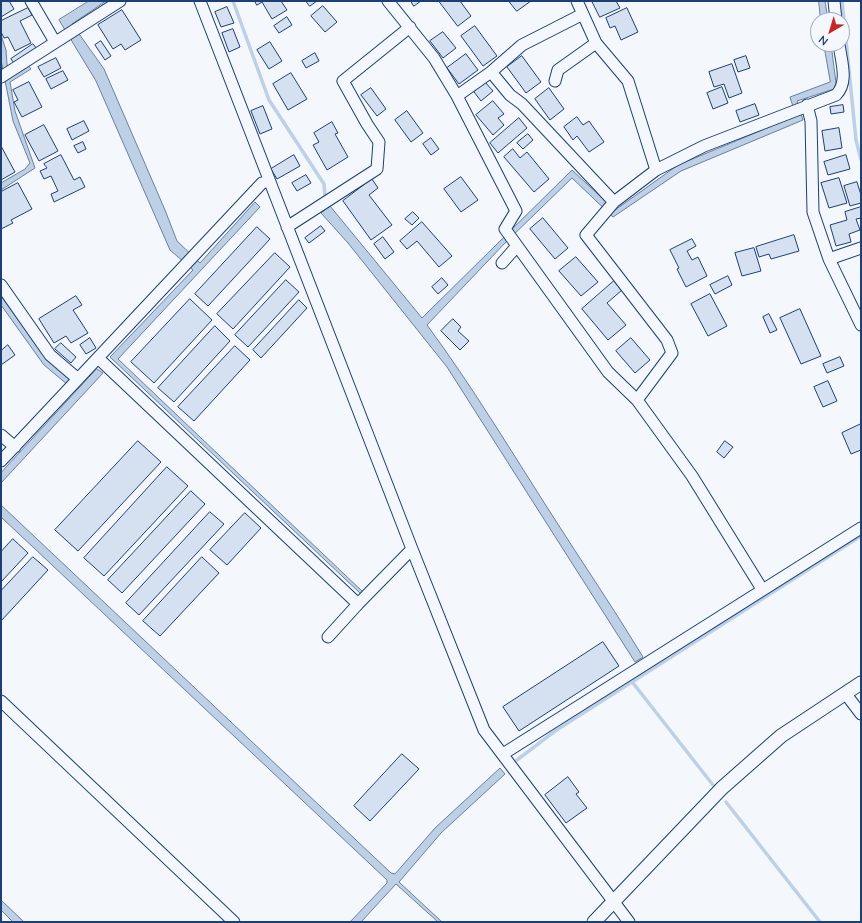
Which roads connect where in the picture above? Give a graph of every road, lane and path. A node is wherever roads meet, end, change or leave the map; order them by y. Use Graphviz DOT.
graph roads {
  1 [pos="31,1"];
  2 [pos="120,1"];
  3 [pos="200,1"];
  4 [pos="388,1"];
  5 [pos="577,1"];
  6 [pos="834,1"];
  7 [pos="835,12"];
  8 [pos="583,14"];
  9 [pos="410,26"];
  10 [pos="55,42"];
  11 [pos="596,43"];
  12 [pos="840,52"];
  13 [pos="491,72"];
  14 [pos="4,75"];
  15 [pos="555,81"];
  16 [pos="457,96"];
  17 [pos="800,108"];
  18 [pos="656,170"];
  19 [pos="269,181"];
  20 [pos="614,202"];
  21 [pos="287,227"];
  22 [pos="515,244"];
  23 [pos="861,248"];
  24 [pos="829,259"];
  25 [pos="502,263"];
  26 [pos="1,285"];
  27 [pos="861,325"];
  28 [pos="98,358"];
  29 [pos="78,379"];
  30 [pos="637,400"];
  31 [pos="1,435"];
  32 [pos="15,447"];
  33 [pos="1,461"];
  34 [pos="861,528"];
  35 [pos="412,549"];
  36 [pos="762,589"];
  37 [pos="358,604"];
  38 [pos="328,637"];
  39 [pos="861,683"];
  40 [pos="845,693"];
  41 [pos="1,702"];
  42 [pos="861,714"];
  43 [pos="503,754"];
  44 [pos="614,901"];
  45 [pos="234,922"];
  46 [pos="594,922"];
  47 [pos="630,922"];
  1 -- 10 [label="street"];
  2 -- 10 [label="street"];
  3 -- 19 [label="street"];
  4 -- 9 [label="street"];
  5 -- 8 [label="street"];
  6 -- 7 [label="street"];
  8 -- 11 [label="street"];
  8 -- 13 [label="street"];
  9 -- 16 [label="street"];
  9 -- 21 [label="street"];
  10 -- 14 [label="street"];
  11 -- 15 [label="street"];
  11 -- 18 [label="street"];
  12 -- 17 [label="street"];
  13 -- 16 [label="street"];
  13 -- 20 [label="street"];
  16 -- 22 [label="street"];
  17 -- 18 [label="street"];
  17 -- 24 [label="street"];
  18 -- 20 [label="street"];
  19 -- 21 [label="street"];
  19 -- 28 [label="street"];
  20 -- 30 [label="street"];
  21 -- 35 [label="street"];
  22 -- 25 [label="street"];
  22 -- 30 [label="street"];
  23 -- 24 [label="street"];
  24 -- 27 [label="street"];
  26 -- 29 [label="street"];
  28 -- 29 [label="street"];
  28 -- 37 [label="street"];
  29 -- 32 [label="street"];
  30 -- 36 [label="street"];
  31 -- 32 [label="street"];
  32 -- 33 [label="street"];
  34 -- 36 [label="street"];
  35 -- 37 [label="street"];
  35 -- 43 [label="street"];
  36 -- 43 [label="street"];
  37 -- 38 [label="street"];
  39 -- 40 [label="street"];
  40 -- 42 [label="street"];
  40 -- 44 [label="street"];
  41 -- 45 [label="street"];
  43 -- 44 [label="street"];
  44 -- 46 [label="street"];
  44 -- 47 [label="street"];
}
